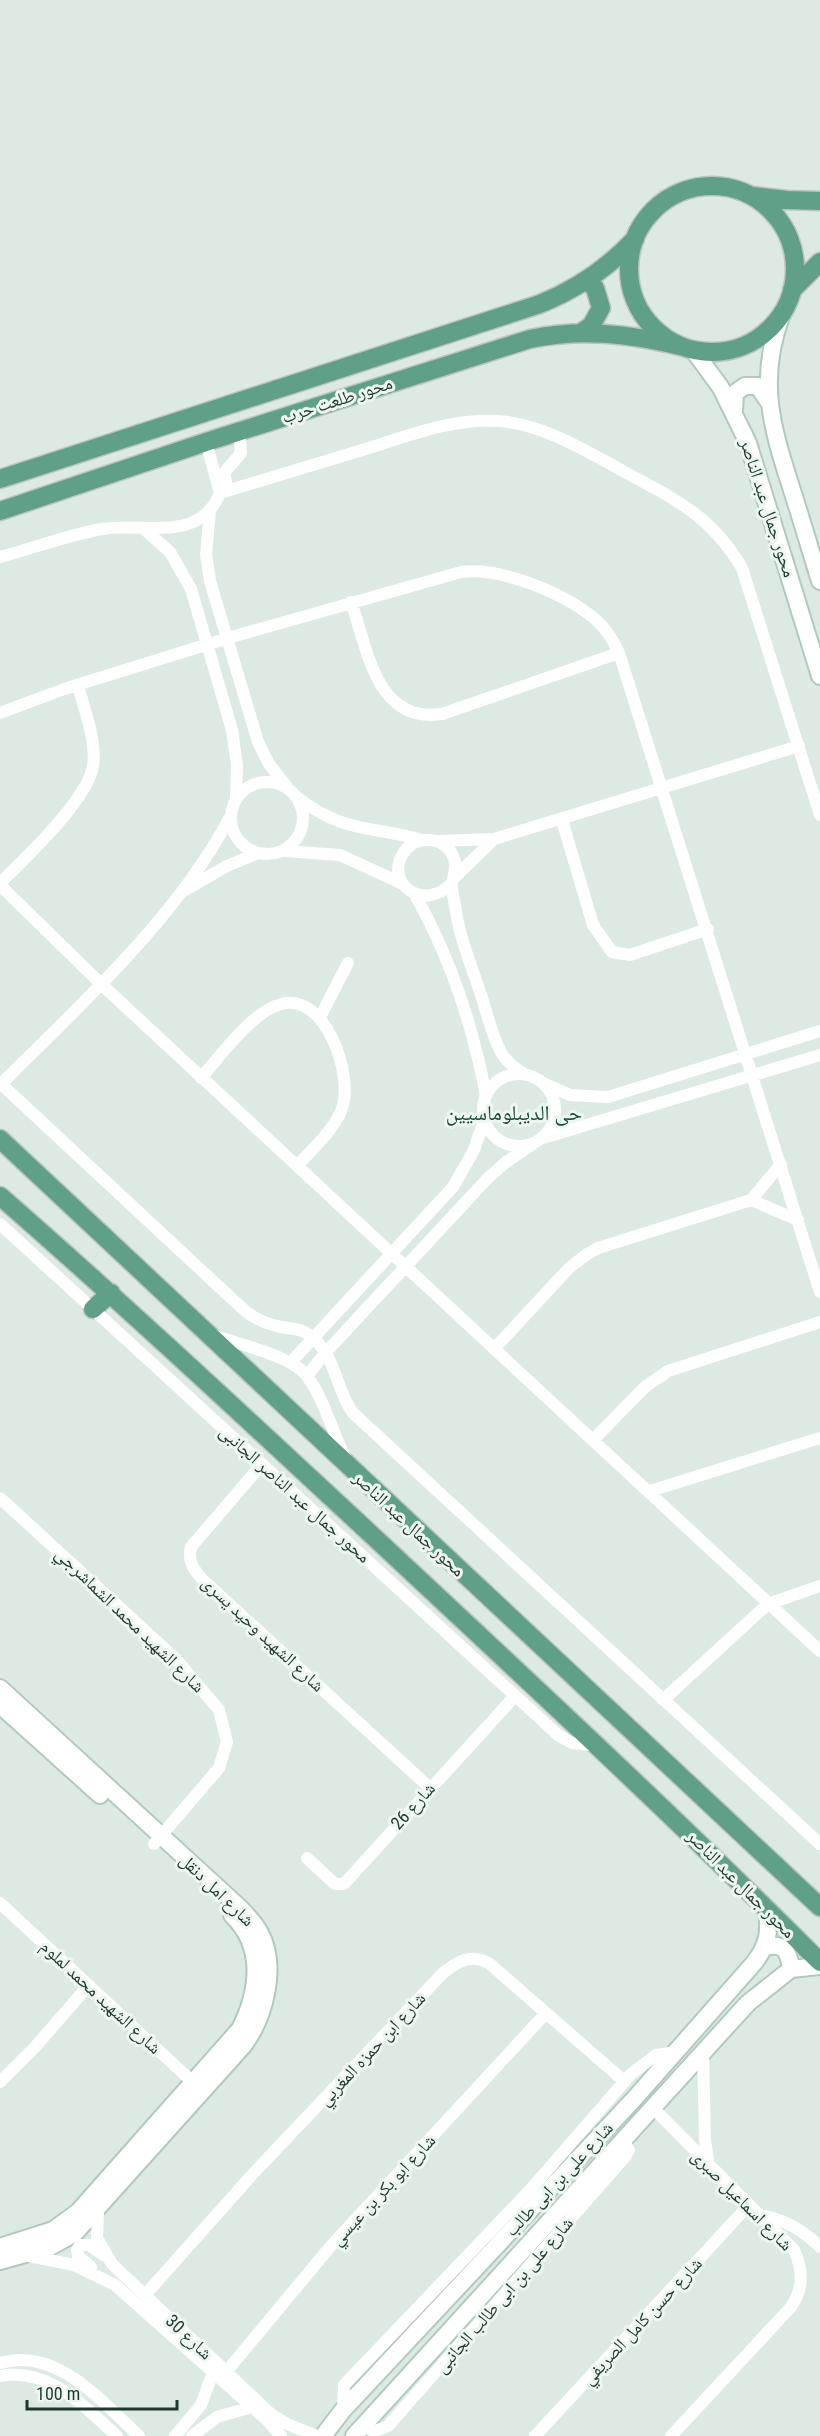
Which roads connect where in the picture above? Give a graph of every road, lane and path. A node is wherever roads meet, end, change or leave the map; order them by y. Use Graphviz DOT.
graph roads {
  1 [pos="748,195"];
  2 [pos="820,201"];
  3 [pos="635,239"];
  4 [pos="820,262"];
  5 [pos="587,281"];
  6 [pos="792,290"];
  7 [pos="781,315"];
  8 [pos="582,332"];
  9 [pos="687,348"];
  10 [pos="768,402"];
  11 [pos="734,411"];
  12 [pos="239,431"];
  13 [pos="206,442"];
  14 [pos="0,479"];
  15 [pos="224,492"];
  16 [pos="210,511"];
  17 [pos="0,512"];
  18 [pos="144,529"];
  19 [pos="0,557"];
  20 [pos="820,580"];
  21 [pos="351,602"];
  22 [pos="228,638"];
  23 [pos="208,644"];
  24 [pos="619,653"];
  25 [pos="820,676"];
  26 [pos="78,684"];
  27 [pos="0,713"];
  28 [pos="799,746"];
  29 [pos="287,788"];
  30 [pos="664,789"];
  31 [pos="236,798"];
  32 [pos="297,798"];
  33 [pos="820,815"];
  34 [pos="230,817"];
  35 [pos="562,820"];
  36 [pos="494,839"];
  37 [pos="422,840"];
  38 [pos="437,841"];
  39 [pos="284,851"];
  40 [pos="256,854"];
  41 [pos="453,881"];
  42 [pos="0,884"];
  43 [pos="403,884"];
  44 [pos="182,892"];
  45 [pos="414,893"];
  46 [pos="708,929"];
  47 [pos="348,963"];
  48 [pos="101,984"];
  49 [pos="320,1017"];
  50 [pos="820,1030"];
  51 [pos="747,1052"];
  52 [pos="820,1054"];
  53 [pos="753,1074"];
  54 [pos="526,1075"];
  55 [pos="201,1078"];
  56 [pos="543,1083"];
  57 [pos="1,1084"];
  58 [pos="486,1096"];
  59 [pos="484,1120"];
  60 [pos="0,1139"];
  61 [pos="538,1141"];
  62 [pos="781,1164"];
  63 [pos="297,1167"];
  64 [pos="0,1196"];
  65 [pos="752,1200"];
  66 [pos="798,1220"];
  67 [pos="1,1226"];
  68 [pos="391,1254"];
  69 [pos="405,1267"];
  70 [pos="820,1292"];
  71 [pos="111,1293"];
  72 [pos="93,1310"];
  73 [pos="820,1322"];
  74 [pos="205,1331"];
  75 [pos="314,1338"];
  76 [pos="494,1349"];
  77 [pos="327,1351"];
  78 [pos="291,1362"];
  79 [pos="307,1376"];
  80 [pos="820,1438"];
  81 [pos="593,1440"];
  82 [pos="262,1464"];
  83 [pos="353,1471"];
  84 [pos="650,1491"];
  85 [pos="0,1498"];
  86 [pos="820,1586"];
  87 [pos="768,1604"];
  88 [pos="820,1651"];
  89 [pos="515,1696"];
  90 [pos="663,1700"];
  91 [pos="3,1702"];
  92 [pos="599,1746"];
  93 [pos="430,1788"];
  94 [pos="157,1840"];
  95 [pos="819,1845"];
  96 [pos="307,1858"];
  97 [pos="0,1903"];
  98 [pos="820,1907"];
  99 [pos="767,1910"];
  100 [pos="766,1947"];
  101 [pos="820,1964"];
  102 [pos="791,1969"];
  103 [pos="88,1985"];
  104 [pos="546,2013"];
  105 [pos="676,2052"];
  106 [pos="703,2053"];
  107 [pos="624,2081"];
  108 [pos="0,2082"];
  109 [pos="198,2087"];
  110 [pos="652,2108"];
  111 [pos="585,2138"];
  112 [pos="709,2167"];
  113 [pos="753,2210"];
  114 [pos="98,2211"];
  115 [pos="0,2247"];
  116 [pos="820,2247"];
  117 [pos="22,2255"];
  118 [pos="106,2257"];
  119 [pos="0,2261"];
  120 [pos="95,2273"];
  121 [pos="145,2295"];
  122 [pos="0,2363"];
  123 [pos="220,2372"];
  124 [pos="0,2376"];
  125 [pos="252,2407"];
  126 [pos="343,2410"];
  127 [pos="357,2431"];
  128 [pos="117,2436"];
  129 [pos="140,2436"];
  130 [pos="175,2436"];
  131 [pos="192,2436"];
  132 [pos="281,2436"];
  133 [pos="317,2436"];
  134 [pos="323,2436"];
  135 [pos="535,2436"];
  136 [pos="671,2436"];
  1 -- 2 [label="main road"];
  1 -- 3 [label="main road"];
  1 -- 6 [label="main road"];
  3 -- 5 [label="main road, محور طلعت حرب"];
  3 -- 9 [label="main road"];
  4 -- 6 [label="main road"];
  5 -- 8 [label="main road"];
  5 -- 14 [label="main road, محور طلعت حرب"];
  6 -- 7 [label="main road"];
  7 -- 9 [label="main road"];
  7 -- 10 [label="main road, محور جمال عبد الناصر"];
  8 -- 9 [label="main road, محور طلعت حرب"];
  8 -- 12 [label="main road, محور طلعت حرب"];
  9 -- 11 [label="main road, محور جمال عبد الناصر"];
  10 -- 11 [label="main road"];
  10 -- 20 [label="main road, محور جمال عبد الناصر"];
  11 -- 25 [label="main road, محور جمال عبد الناصر"];
  12 -- 13 [label="main road, محور طلعت حرب"];
  12 -- 15 [label="street"];
  13 -- 15 [label="street"];
  13 -- 17 [label="main road, محور طلعت حرب"];
  15 -- 16 [label="street"];
  15 -- 28 [label="street"];
  16 -- 18 [label="street"];
  16 -- 22 [label="street"];
  18 -- 19 [label="street"];
  18 -- 23 [label="street"];
  21 -- 22 [label="street"];
  21 -- 24 [label="street"];
  21 -- 24 [label="street"];
  22 -- 23 [label="street"];
  22 -- 29 [label="street"];
  23 -- 26 [label="street"];
  23 -- 31 [label="street"];
  24 -- 30 [label="street"];
  26 -- 27 [label="street"];
  26 -- 42 [label="street"];
  28 -- 30 [label="street"];
  28 -- 33 [label="street"];
  29 -- 31 [label="street"];
  29 -- 32 [label="street"];
  30 -- 35 [label="street"];
  30 -- 46 [label="street"];
  31 -- 34 [label="street"];
  32 -- 37 [label="street"];
  32 -- 39 [label="street"];
  34 -- 40 [label="street"];
  34 -- 44 [label="street"];
  35 -- 36 [label="street"];
  35 -- 46 [label="street"];
  36 -- 38 [label="street"];
  36 -- 41 [label="street"];
  37 -- 38 [label="street"];
  37 -- 43 [label="street"];
  38 -- 41 [label="street"];
  39 -- 40 [label="street"];
  39 -- 43 [label="street"];
  40 -- 44 [label="street"];
  41 -- 45 [label="street"];
  41 -- 54 [label="street"];
  42 -- 48 [label="street"];
  43 -- 45 [label="street"];
  44 -- 48 [label="street"];
  45 -- 58 [label="street"];
  46 -- 51 [label="street"];
  47 -- 49 [label="street"];
  48 -- 55 [label="street"];
  48 -- 57 [label="street"];
  49 -- 55 [label="street"];
  49 -- 63 [label="street"];
  50 -- 51 [label="street"];
  51 -- 53 [label="street"];
  51 -- 56 [label="street"];
  52 -- 53 [label="street"];
  53 -- 61 [label="street"];
  53 -- 62 [label="street"];
  54 -- 56 [label="street"];
  54 -- 58 [label="street"];
  55 -- 63 [label="street"];
  56 -- 61 [label="street"];
  57 -- 75 [label="street"];
  58 -- 59 [label="street"];
  59 -- 61 [label="street"];
  59 -- 68 [label="street"];
  60 -- 74 [label="main road, محور جمال عبد الناصر"];
  61 -- 69 [label="street"];
  62 -- 65 [label="street"];
  62 -- 66 [label="street"];
  63 -- 68 [label="street"];
  64 -- 71 [label="main road, محور جمال عبد الناصر"];
  65 -- 66 [label="street"];
  65 -- 76 [label="street"];
  66 -- 70 [label="street"];
  67 -- 72 [label="street, محور جمال عبد الناصر الجانبى"];
  68 -- 69 [label="street"];
  68 -- 75 [label="street"];
  69 -- 76 [label="street"];
  69 -- 77 [label="street"];
  71 -- 72 [label="main road"];
  71 -- 92 [label="main road, محور جمال عبد الناصر"];
  72 -- 82 [label="street, محور جمال عبد الناصر الجانبى"];
  73 -- 81 [label="street"];
  74 -- 78 [label="street"];
  74 -- 83 [label="main road, محور جمال عبد الناصر"];
  75 -- 77 [label="street"];
  75 -- 78 [label="street"];
  76 -- 81 [label="street"];
  77 -- 79 [label="street"];
  77 -- 90 [label="street"];
  78 -- 79 [label="street"];
  79 -- 83 [label="street"];
  80 -- 84 [label="street"];
  81 -- 84 [label="street"];
  82 -- 89 [label="street, محور جمال عبد الناصر الجانبى"];
  82 -- 93 [label="street, شارع الشهيد وحيد يسرى"];
  83 -- 98 [label="main road, محور جمال عبد الناصر"];
  84 -- 87 [label="street"];
  85 -- 94 [label="street, شارع الشهيد محمد الشماشرجي"];
  86 -- 87 [label="street"];
  87 -- 88 [label="street"];
  87 -- 90 [label="street"];
  89 -- 92 [label="street, محور جمال عبد الناصر الجانبى"];
  89 -- 93 [label="street, شارع 26"];
  90 -- 95 [label="street"];
  91 -- 94 [label="main road, شارع امل دنقل"];
  92 -- 99 [label="main road, محور جمال عبد الناصر"];
  93 -- 96 [label="street, شارع 26"];
  94 -- 109 [label="main road, شارع امل دنقل"];
  97 -- 103 [label="street, شارع الشهيد محمد لملوم"];
  99 -- 100 [label="main road"];
  99 -- 101 [label="main road, محور جمال عبد الناصر"];
  100 -- 102 [label="main road"];
  100 -- 105 [label="main road, شارع على بن ابى طالب"];
  101 -- 102 [label="main road"];
  102 -- 106 [label="main road, شارع على بن ابى طالب"];
  103 -- 108 [label="street"];
  103 -- 109 [label="street, شارع الشهيد محمد لملوم"];
  104 -- 107 [label="street, شارع ابن حمزه المغربي"];
  104 -- 121 [label="street, شارع ابن حمزه المغربي"];
  104 -- 123 [label="street, شارع ابو بكر بن عيسي"];
  105 -- 107 [label="street"];
  105 -- 111 [label="main road, شارع على بن ابى طالب"];
  106 -- 110 [label="main road, شارع على بن ابى طالب"];
  106 -- 112 [label="street"];
  107 -- 111 [label="street"];
  109 -- 114 [label="main road, شارع امل دنقل"];
  109 -- 115 [label="main road, شارع امل دنقل"];
  110 -- 112 [label="street, شارع اسماعيل صبرى"];
  110 -- 127 [label="main road, شارع على بن ابى طالب"];
  111 -- 126 [label="main road, شارع على بن ابى طالب"];
  112 -- 113 [label="street, شارع اسماعيل صبرى"];
  113 -- 116 [label="street"];
  113 -- 135 [label="street, شارع حسن كامل الصريفي"];
  113 -- 136 [label="street, شارع اسماعيل صبرى"];
  114 -- 117 [label="main road, شارع امل دنقل"];
  114 -- 118 [label="street, شارع 30"];
  117 -- 119 [label="main road, شارع امل دنقل"];
  117 -- 120 [label="street, شارع 30"];
  118 -- 120 [label="street"];
  118 -- 121 [label="street, شارع 30"];
  120 -- 123 [label="street, شارع 30"];
  121 -- 123 [label="street, شارع 30"];
  122 -- 129 [label="street"];
  123 -- 125 [label="street, شارع 30"];
  123 -- 130 [label="street, شارع ابو بكر بن عيسي"];
  123 -- 133 [label="street, شارع 30"];
  124 -- 128 [label="street"];
  125 -- 131 [label="street"];
  125 -- 132 [label="street, شارع 30"];
  126 -- 127 [label="main road"];
  126 -- 134 [label="main road, شارع على بن ابى طالب"];
}
